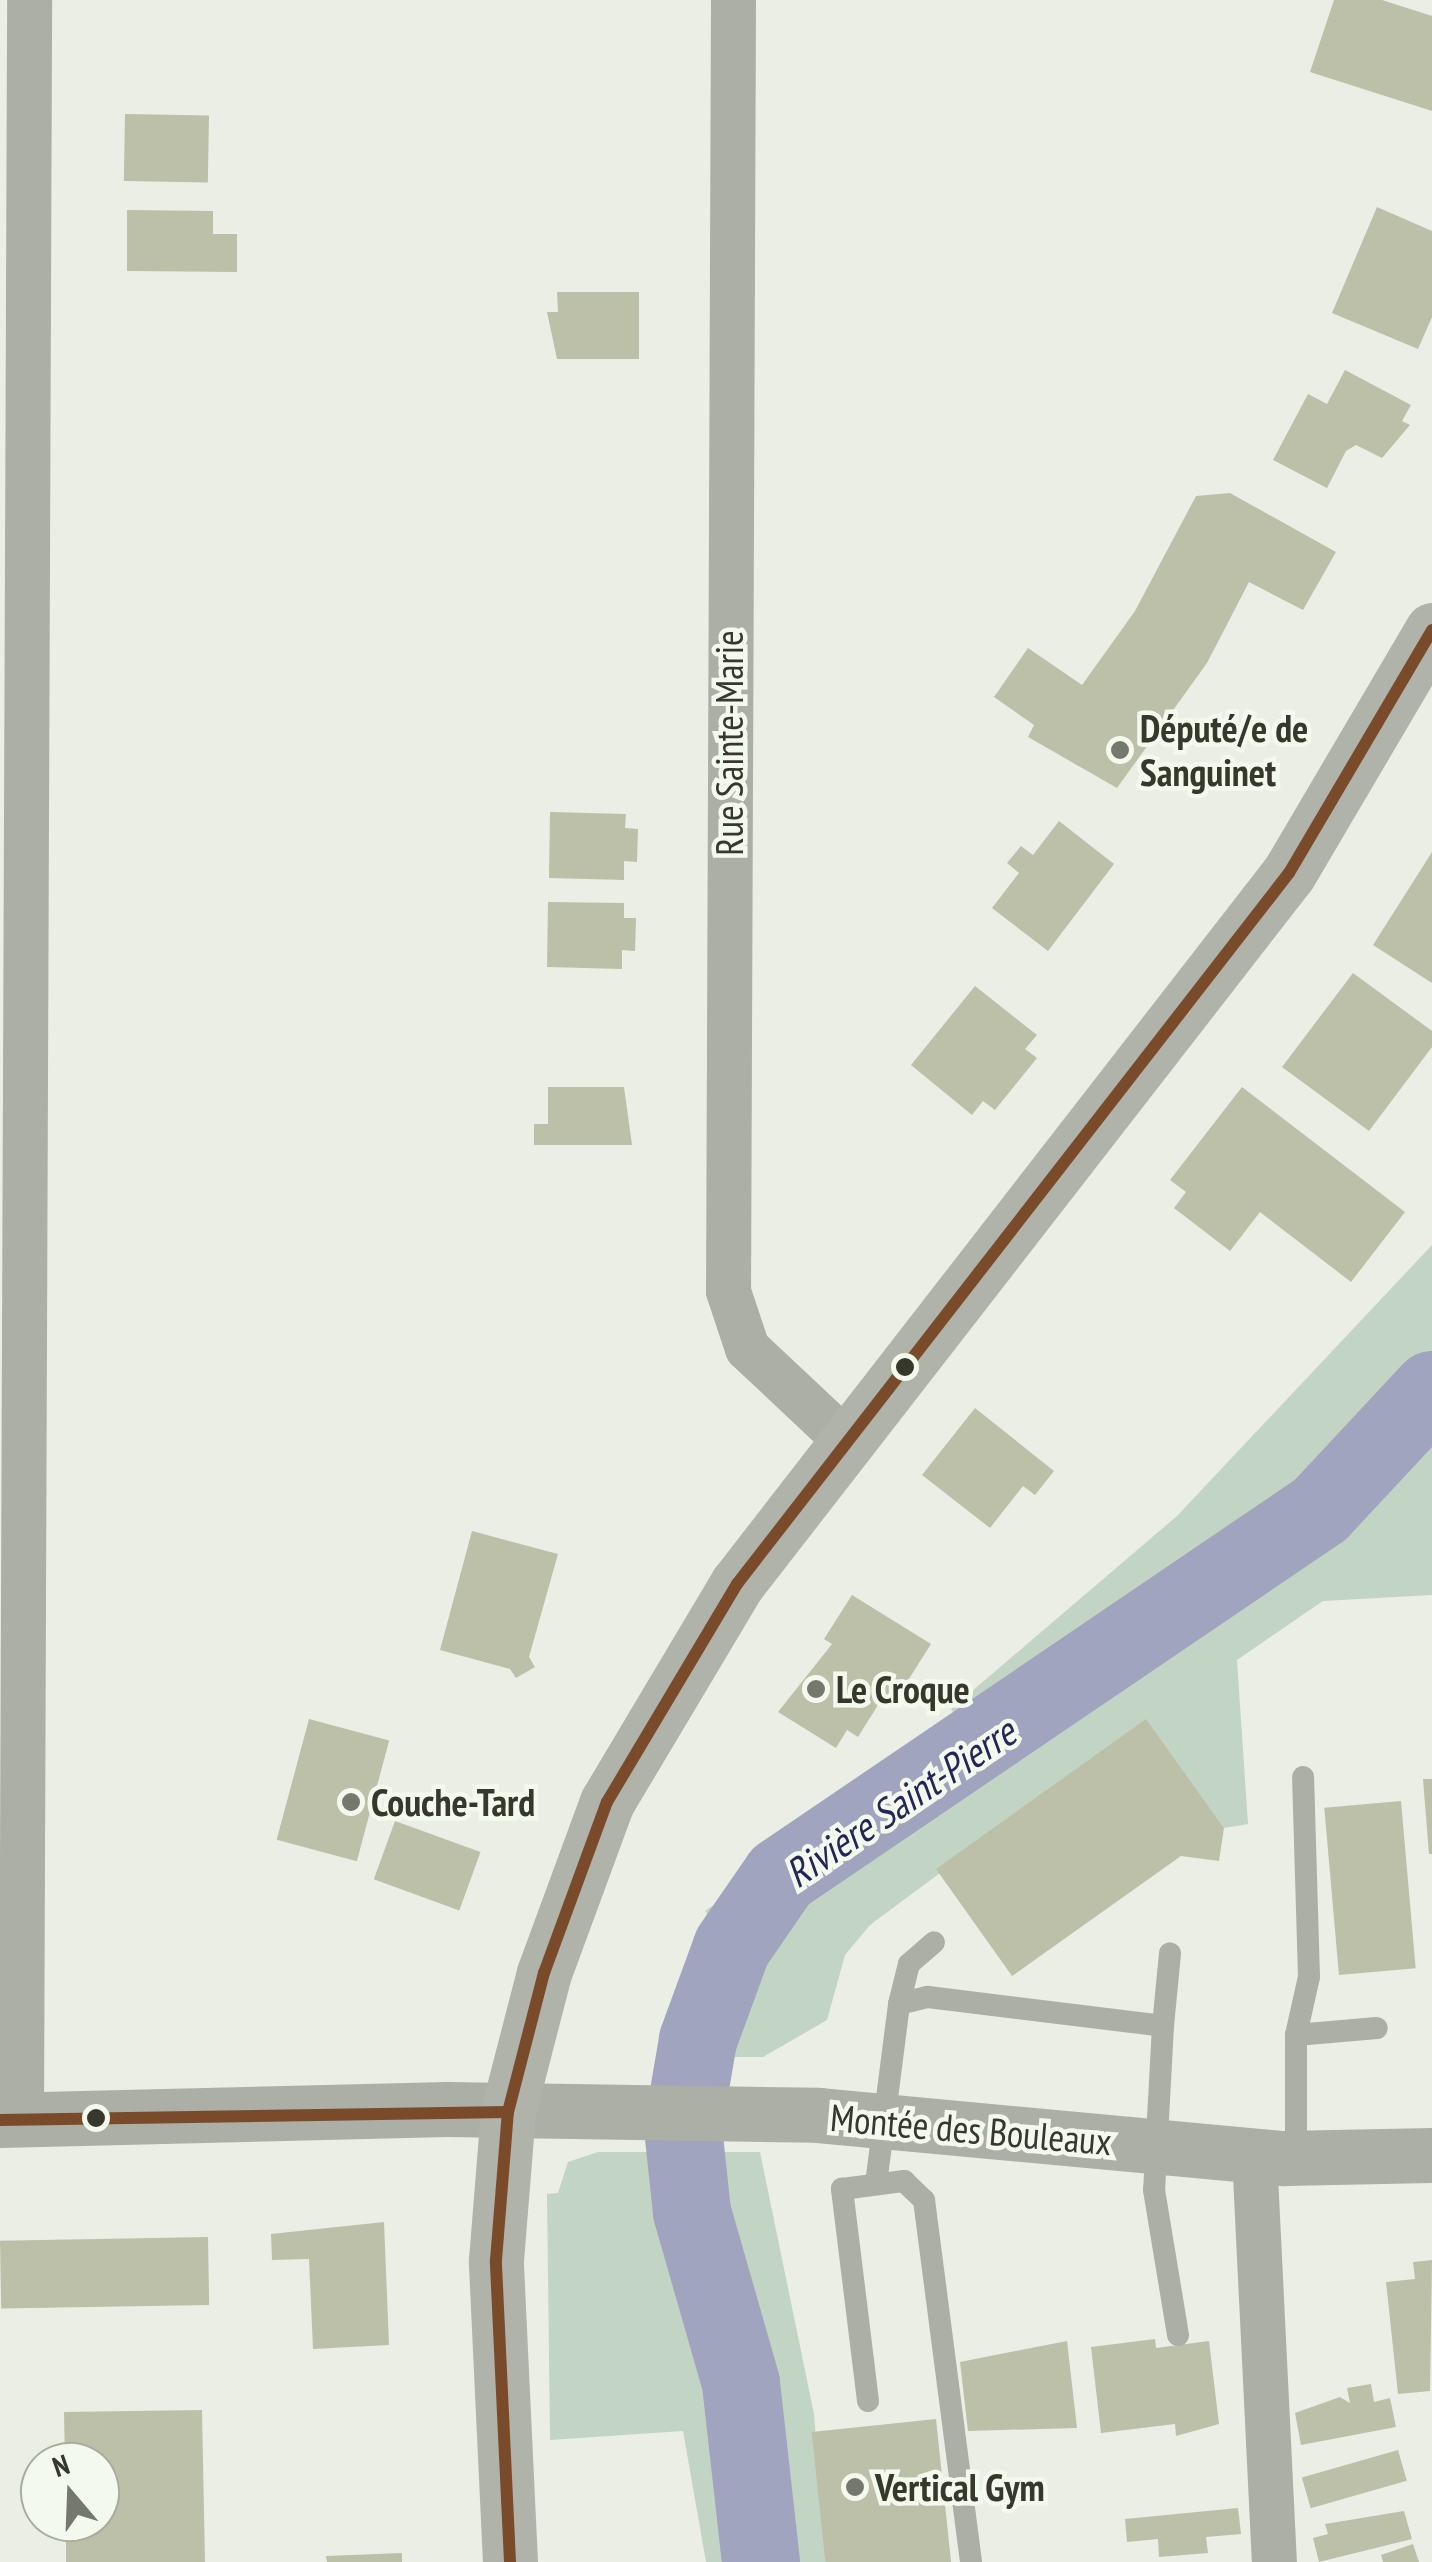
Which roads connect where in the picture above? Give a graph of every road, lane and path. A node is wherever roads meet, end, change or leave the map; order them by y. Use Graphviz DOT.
graph roads {
  1 [pos="29,0"];
  2 [pos="733,0"];
  3 [pos="14,538"];
  4 [pos="1432,630"];
  5 [pos="844,1440"];
  6 [pos="1303,1777"];
  7 [pos="934,1942"];
  8 [pos="1170,1953"];
  9 [pos="899,2004"];
  10 [pos="1163,2026"];
  11 [pos="1377,2028"];
  12 [pos="1296,2035"];
  13 [pos="508,2112"];
  14 [pos="880,2118"];
  15 [pos="10,2120"];
  16 [pos="1157,2146"];
  17 [pos="1432,2155"];
  18 [pos="1275,2156"];
  19 [pos="876,2184"];
  20 [pos="1178,2335"];
  21 [pos="868,2402"];
  22 [pos="510,2562"];
  23 [pos="971,2562"];
  24 [pos="1274,2562"];
  1 -- 3 [label="street"];
  2 -- 5 [label="street, Rue Sainte-Marie"];
  3 -- 15 [label="street"];
  4 -- 5 [label="main road"];
  5 -- 13 [label="main road"];
  6 -- 12 [label="lane"];
  7 -- 9 [label="lane"];
  8 -- 10 [label="lane"];
  9 -- 10 [label="lane"];
  9 -- 14 [label="lane"];
  10 -- 16 [label="lane"];
  11 -- 12 [label="lane"];
  12 -- 18 [label="lane"];
  13 -- 14 [label="street, Montée des Bouleaux"];
  13 -- 15 [label="street, Montée des Bouleaux"];
  13 -- 22 [label="main road"];
  14 -- 16 [label="street, Montée des Bouleaux"];
  14 -- 19 [label="lane"];
  16 -- 18 [label="street, Montée des Bouleaux"];
  16 -- 20 [label="lane"];
  17 -- 18 [label="street, Montée des Bouleaux"];
  18 -- 24 [label="street"];
  19 -- 21 [label="lane"];
  19 -- 23 [label="lane"];
}
